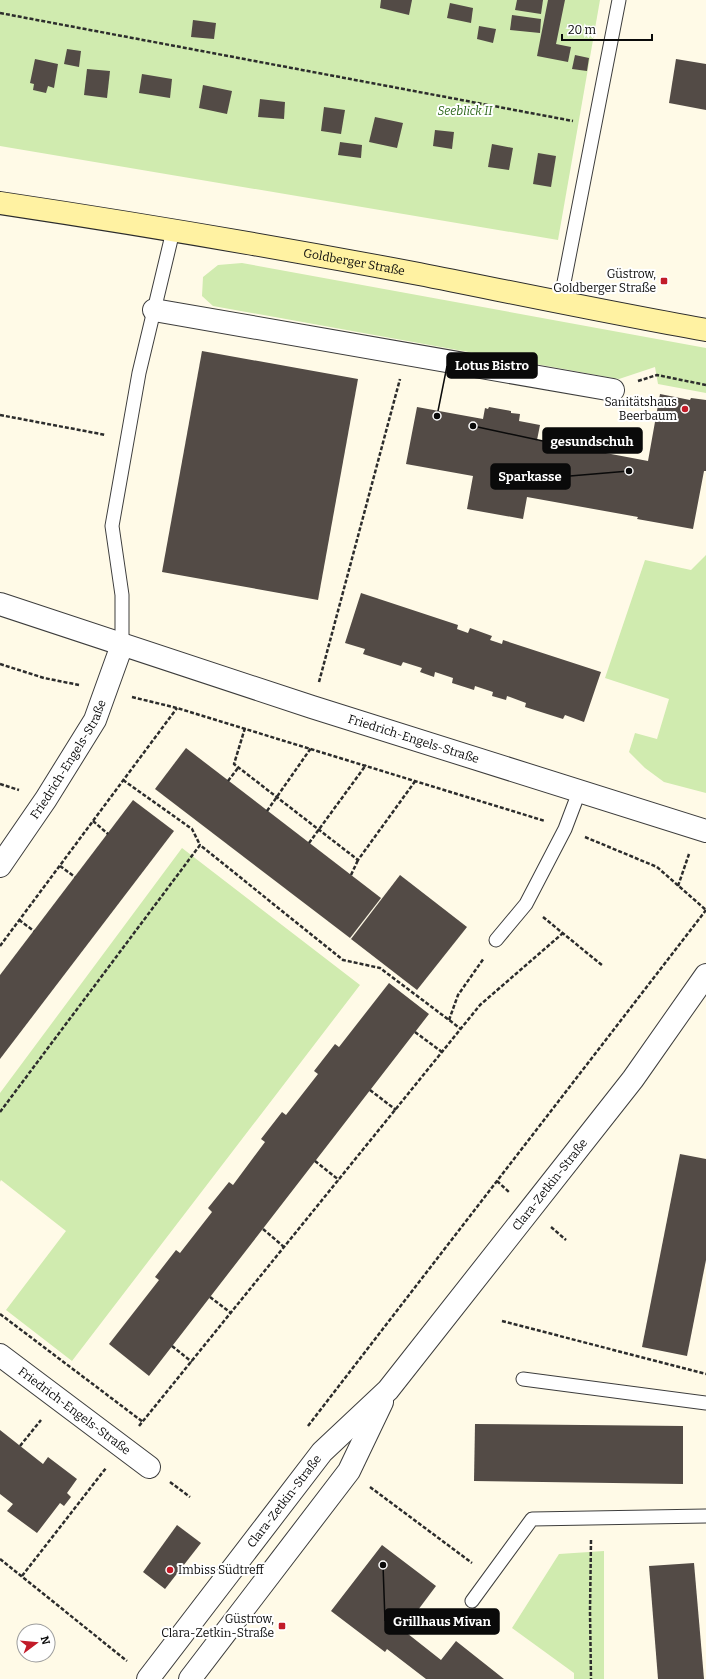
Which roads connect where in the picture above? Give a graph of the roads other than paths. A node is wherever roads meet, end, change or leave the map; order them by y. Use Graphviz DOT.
graph roads {
  1 [pos="619,0"];
  2 [pos="0,203"];
  3 [pos="173,231"];
  4 [pos="560,303"];
  5 [pos="154,310"];
  6 [pos="706,330"];
  7 [pos="613,390"];
  8 [pos="0,604"];
  9 [pos="122,645"];
  10 [pos="579,792"];
  11 [pos="706,831"];
  12 [pos="0,866"];
  13 [pos="496,940"];
  14 [pos="706,975"];
  15 [pos="0,1355"];
  16 [pos="523,1378"];
  17 [pos="388,1390"];
  18 [pos="706,1403"];
  19 [pos="149,1467"];
  20 [pos="706,1516"];
  21 [pos="472,1601"];
  22 [pos="148,1679"];
  23 [pos="190,1679"];
  1 -- 4 [label="lane"];
  2 -- 3 [label="main road, Goldberger Straße"];
  3 -- 4 [label="main road, Goldberger Straße"];
  3 -- 5 [label="lane"];
  4 -- 6 [label="main road, Goldberger Straße"];
  5 -- 7 [label="street"];
  5 -- 9 [label="lane"];
  8 -- 9 [label="street, Friedrich-Engels-Straße"];
  9 -- 10 [label="street, Friedrich-Engels-Straße"];
  9 -- 12 [label="street, Friedrich-Engels-Straße"];
  10 -- 11 [label="street, Friedrich-Engels-Straße"];
  10 -- 13 [label="lane"];
  14 -- 17 [label="street, Clara-Zetkin-Straße"];
  15 -- 19 [label="street, Friedrich-Engels-Straße"];
  16 -- 18 [label="lane"];
  17 -- 22 [label="street, Clara-Zetkin-Straße"];
  17 -- 23 [label="street, Clara-Zetkin-Straße"];
  20 -- 21 [label="lane"];
}
